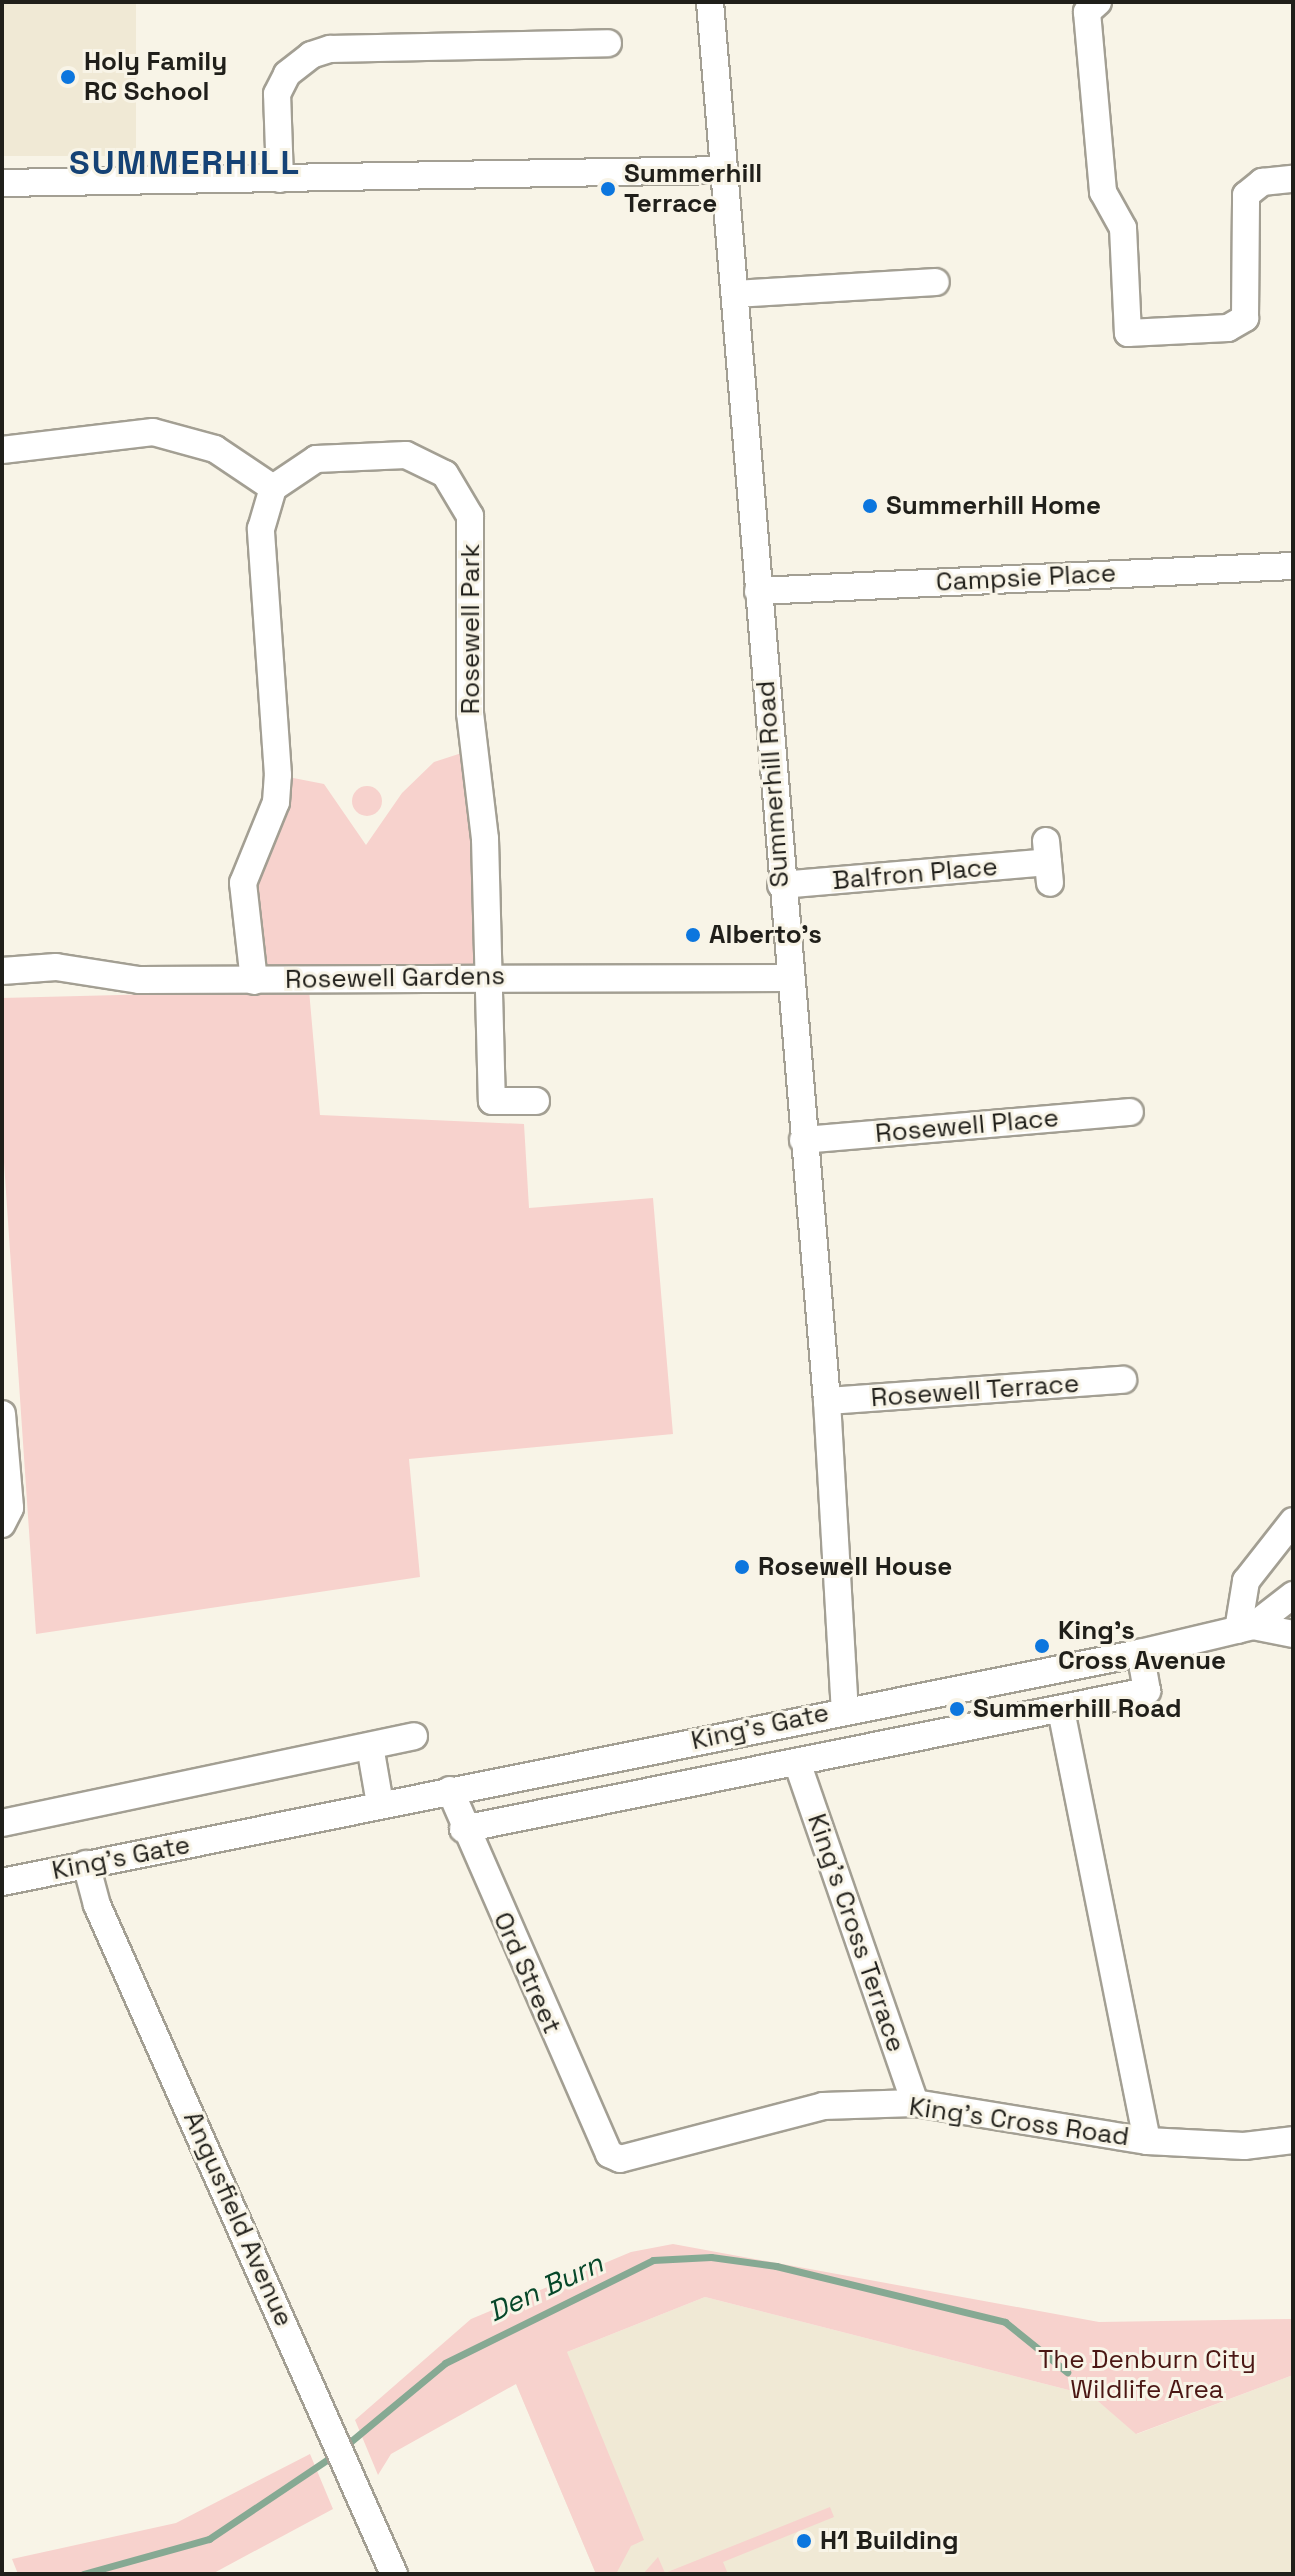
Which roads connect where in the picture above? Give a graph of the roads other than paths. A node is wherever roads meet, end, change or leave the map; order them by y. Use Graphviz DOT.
graph roads {
  1 [pos="710,2"];
  2 [pos="1098,2"];
  3 [pos="608,43"];
  4 [pos="724,170"];
  5 [pos="280,179"];
  6 [pos="1293,179"];
  7 [pos="2,183"];
  8 [pos="936,282"];
  9 [pos="735,294"];
  10 [pos="2,450"];
  11 [pos="273,488"];
  12 [pos="1293,566"];
  13 [pos="758,591"];
  14 [pos="1048,862"];
  15 [pos="781,885"];
  16 [pos="2,971"];
  17 [pos="491,976"];
  18 [pos="789,978"];
  19 [pos="254,981"];
  20 [pos="536,1101"];
  21 [pos="1130,1112"];
  22 [pos="803,1140"];
  23 [pos="1123,1380"];
  24 [pos="827,1401"];
  25 [pos="2,1414"];
  26 [pos="1293,1521"];
  27 [pos="2,1524"];
  28 [pos="1293,1595"];
  29 [pos="1245,1628"];
  30 [pos="1293,1634"];
  31 [pos="1140,1653"];
  32 [pos="845,1709"];
  33 [pos="1061,1710"];
  34 [pos="414,1736"];
  35 [pos="370,1746"];
  36 [pos="797,1762"];
  37 [pos="450,1790"];
  38 [pos="380,1804"];
  39 [pos="2,1823"];
  40 [pos="463,1829"];
  41 [pos="86,1864"];
  42 [pos="2,1882"];
  43 [pos="915,2103"];
  44 [pos="1293,2140"];
  45 [pos="1147,2141"];
  46 [pos="609,2154"];
  47 [pos="394,2574"];
  1 -- 4 [label="street, Summerhill Road"];
  2 -- 6 [label="street"];
  3 -- 5 [label="street"];
  4 -- 5 [label="street"];
  4 -- 9 [label="street, Summerhill Road"];
  5 -- 7 [label="street"];
  8 -- 9 [label="street"];
  9 -- 13 [label="street, Summerhill Road"];
  10 -- 11 [label="street"];
  11 -- 17 [label="street, Rosewell Park"];
  11 -- 19 [label="street"];
  12 -- 13 [label="street, Campsie Place"];
  13 -- 15 [label="street, Summerhill Road"];
  14 -- 15 [label="street, Balfron Place"];
  15 -- 18 [label="street, Summerhill Road"];
  16 -- 19 [label="street, Rosewell Gardens"];
  17 -- 18 [label="street, Rosewell Gardens"];
  17 -- 19 [label="street, Rosewell Gardens"];
  17 -- 20 [label="street, Rosewell Park"];
  18 -- 22 [label="street, Summerhill Road"];
  21 -- 22 [label="street, Rosewell Place"];
  22 -- 24 [label="street, Summerhill Road"];
  23 -- 24 [label="street, Rosewell Terrace"];
  24 -- 32 [label="street, Summerhill Road"];
  25 -- 27 [label="street"];
  26 -- 29 [label="street"];
  28 -- 29 [label="street, King's Gate"];
  29 -- 30 [label="street, King's Gate"];
  29 -- 31 [label="street, King's Gate"];
  31 -- 32 [label="street, King's Gate"];
  31 -- 33 [label="street, King's Gate"];
  32 -- 37 [label="street, King's Gate"];
  33 -- 36 [label="street, King's Gate"];
  33 -- 45 [label="street"];
  34 -- 35 [label="street"];
  35 -- 38 [label="street"];
  35 -- 39 [label="street"];
  36 -- 40 [label="street, King's Gate"];
  36 -- 43 [label="street, King's Cross Terrace"];
  37 -- 38 [label="street, King's Gate"];
  37 -- 40 [label="street, Ord Street"];
  38 -- 41 [label="street, King's Gate"];
  40 -- 46 [label="street, Ord Street"];
  41 -- 42 [label="street, King's Gate"];
  41 -- 47 [label="street, Angusfield Avenue"];
  43 -- 45 [label="street, King's Cross Road"];
  43 -- 46 [label="street, King's Cross Road"];
  44 -- 45 [label="street, King's Cross Road"];
}
